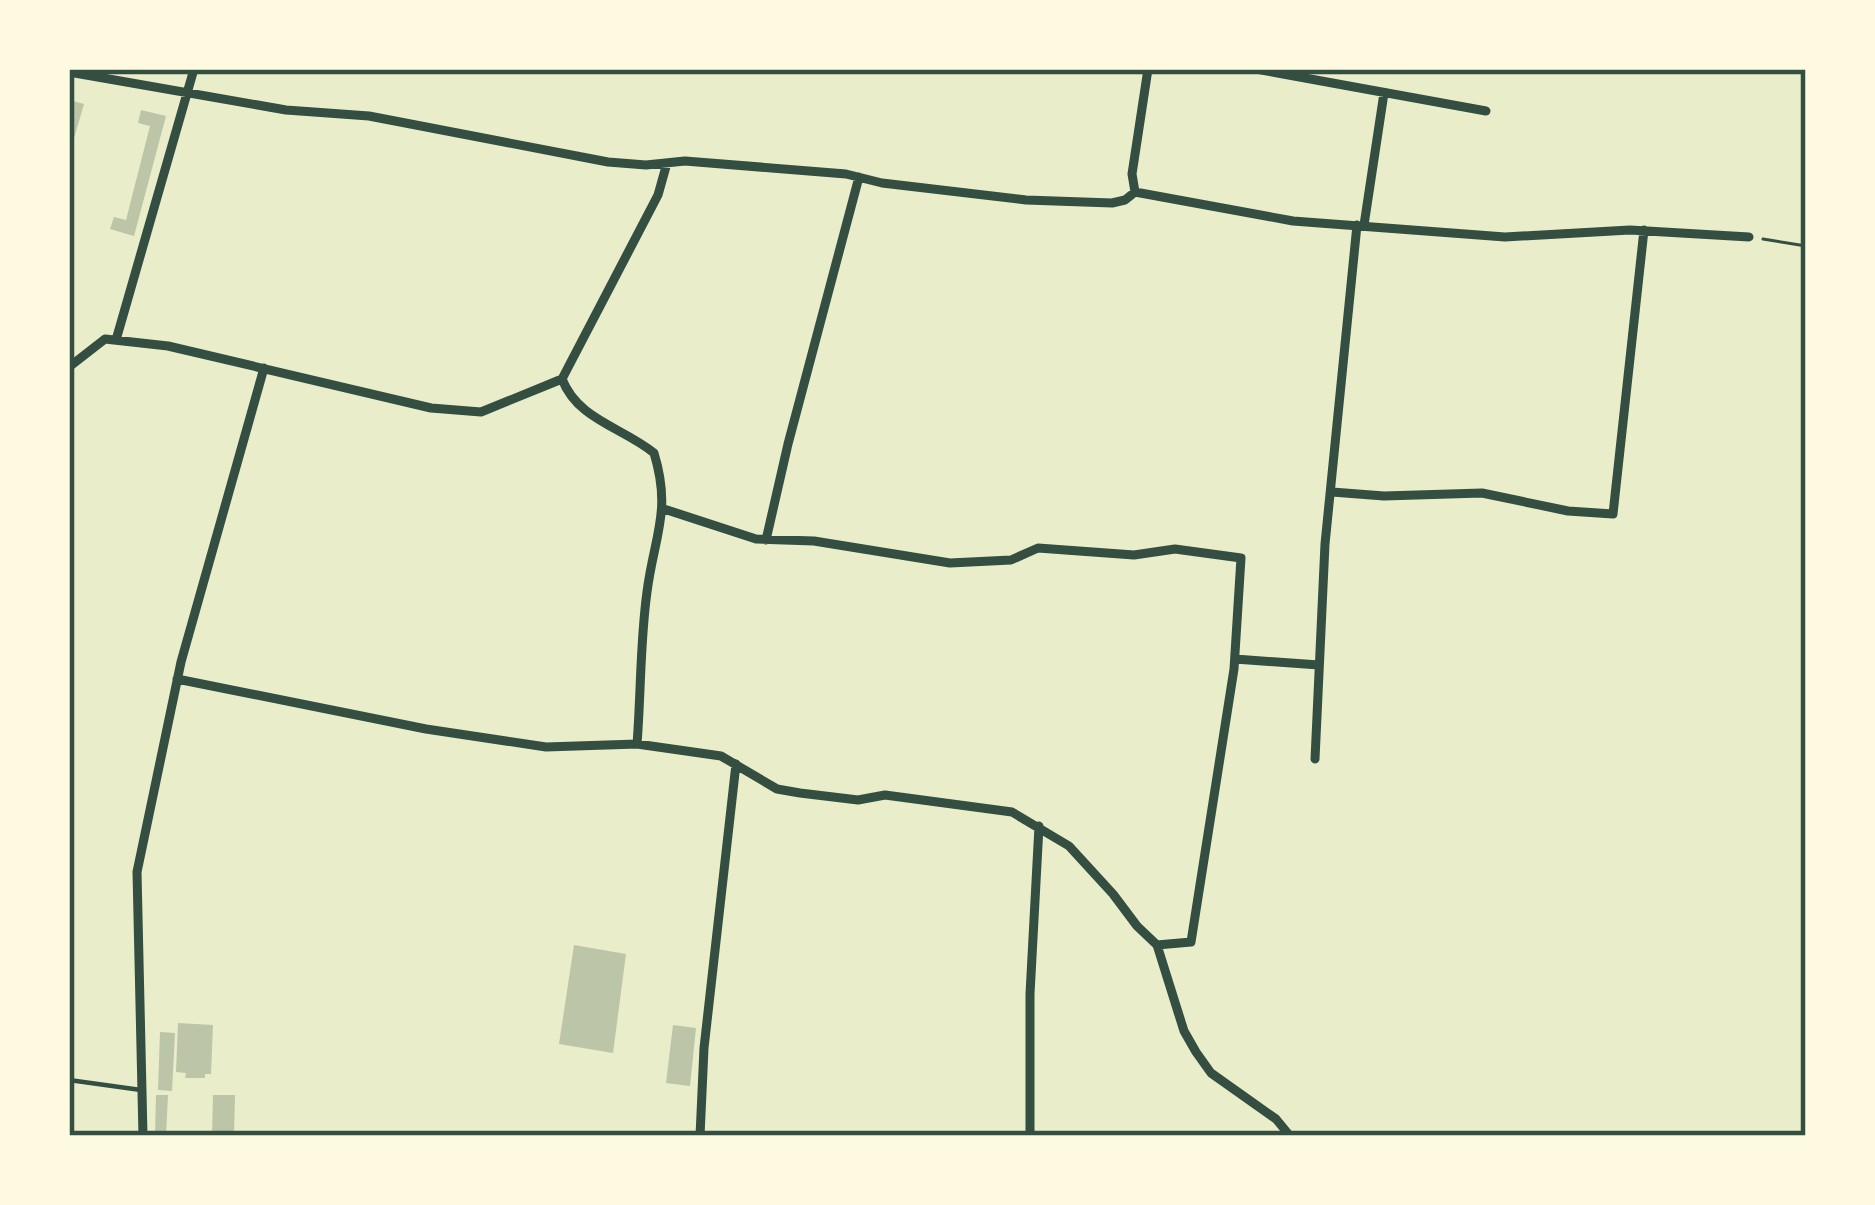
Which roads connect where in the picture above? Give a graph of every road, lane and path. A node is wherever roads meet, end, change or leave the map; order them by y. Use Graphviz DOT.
graph roads {
  1 [pos="194,69"];
  2 [pos="1148,69"];
  3 [pos="1256,69"];
  4 [pos="69,72"];
  5 [pos="1384,93"];
  6 [pos="188,94"];
  7 [pos="1486,111"];
  8 [pos="667,163"];
  9 [pos="859,177"];
  10 [pos="1135,192"];
  11 [pos="1360,225"];
  12 [pos="1644,230"];
  13 [pos="1749,237"];
  14 [pos="1806,246"];
  15 [pos="116,340"];
  16 [pos="69,367"];
  17 [pos="264,368"];
  18 [pos="562,379"];
  19 [pos="1332,492"];
  20 [pos="664,509"];
  21 [pos="766,540"];
  22 [pos="1235,659"];
  23 [pos="1319,664"];
  24 [pos="177,679"];
  25 [pos="637,744"];
  26 [pos="1315,759"];
  27 [pos="736,764"];
  28 [pos="1039,826"];
  29 [pos="1156,945"];
  30 [pos="69,1081"];
  31 [pos="143,1090"];
  32 [pos="143,1136"];
  33 [pos="700,1136"];
  34 [pos="1030,1136"];
  35 [pos="1289,1136"];
  1 -- 6 [label="street"];
  2 -- 10 [label="street"];
  3 -- 5 [label="street"];
  4 -- 6 [label="street"];
  5 -- 7 [label="street"];
  5 -- 11 [label="street"];
  6 -- 8 [label="street"];
  6 -- 15 [label="street"];
  8 -- 9 [label="street"];
  8 -- 18 [label="street"];
  9 -- 10 [label="street"];
  9 -- 21 [label="street"];
  10 -- 11 [label="street"];
  11 -- 12 [label="street"];
  11 -- 19 [label="street"];
  12 -- 13 [label="street"];
  12 -- 19 [label="street"];
  13 -- 14 [label="path"];
  15 -- 16 [label="street"];
  15 -- 17 [label="street"];
  17 -- 18 [label="street"];
  17 -- 24 [label="street"];
  18 -- 20 [label="street"];
  19 -- 23 [label="street"];
  20 -- 21 [label="street"];
  20 -- 25 [label="street"];
  21 -- 22 [label="street"];
  22 -- 23 [label="street"];
  22 -- 29 [label="street"];
  23 -- 26 [label="street"];
  24 -- 25 [label="street"];
  24 -- 31 [label="street"];
  25 -- 27 [label="street"];
  27 -- 28 [label="street"];
  27 -- 33 [label="street"];
  28 -- 29 [label="street"];
  28 -- 34 [label="street"];
  29 -- 35 [label="street"];
  30 -- 31 [label="lane"];
  31 -- 32 [label="street"];
}
